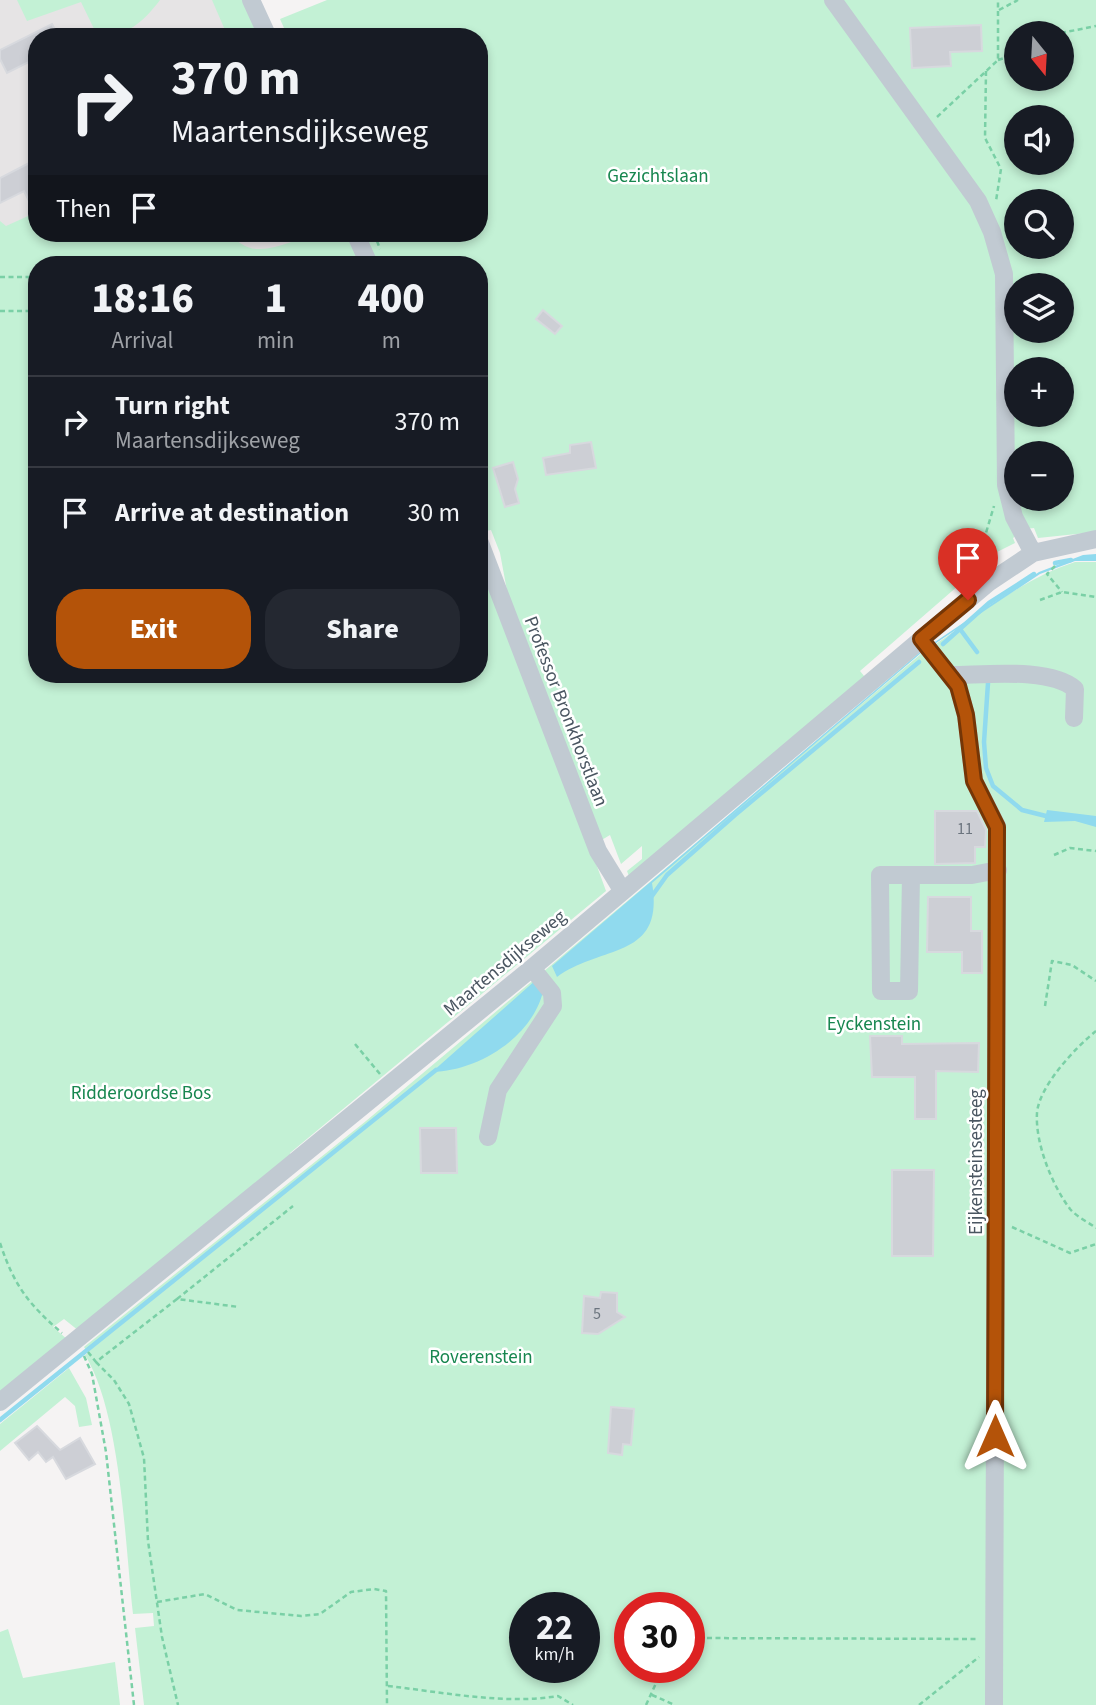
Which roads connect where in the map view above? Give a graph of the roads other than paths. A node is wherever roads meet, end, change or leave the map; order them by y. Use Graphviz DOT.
graph roads {
  1 [pos="251,0"];
  2 [pos="833,0"];
  3 [pos="264,28"];
  4 [pos="1087,540"];
  5 [pos="1033,553"];
  6 [pos="488,564"];
  7 [pos="921,639"];
  8 [pos="951,675"];
  9 [pos="1074,718"];
  10 [pos="998,870"];
  11 [pos="911,875"];
  12 [pos="622,890"];
  13 [pos="532,968"];
  14 [pos="488,1137"];
  15 [pos="0,1402"];
  16 [pos="994,1705"];
  1 -- 3 [label="street"];
  2 -- 5 [label="street"];
  4 -- 5 [label="street, Maartensdijkseweg"];
  5 -- 7 [label="street, Maartensdijkseweg"];
  6 -- 12 [label="street, Professor Bronkhorstlaan"];
  7 -- 8 [label="street, Eijkensteinsesteeg"];
  7 -- 12 [label="street, Maartensdijkseweg"];
  8 -- 9 [label="street"];
  8 -- 10 [label="street, Eijkensteinsesteeg"];
  10 -- 11 [label="street"];
  10 -- 16 [label="street, Eijkensteinsesteeg"];
  11 -- 11 [label="street"];
  12 -- 13 [label="street, Maartensdijkseweg"];
  13 -- 14 [label="street"];
  13 -- 15 [label="street, Maartensdijkseweg"];
}
